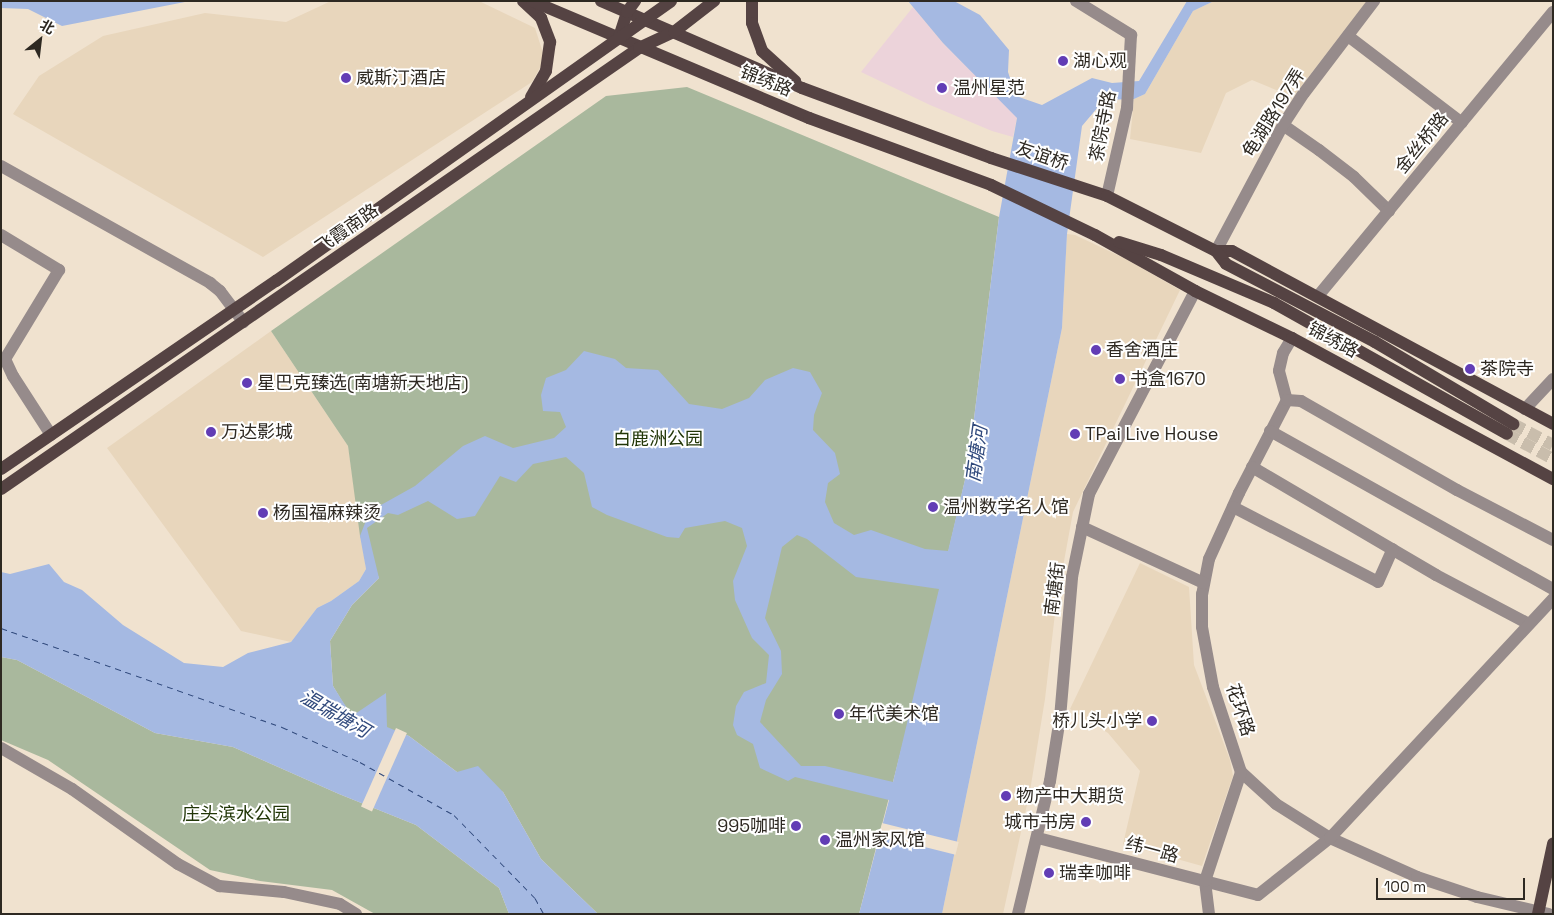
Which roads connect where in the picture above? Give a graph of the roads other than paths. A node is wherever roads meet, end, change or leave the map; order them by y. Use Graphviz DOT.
graph roads {
  1 [pos="523,1"];
  2 [pos="532,1"];
  3 [pos="601,1"];
  4 [pos="635,1"];
  5 [pos="671,1"];
  6 [pos="714,1"];
  7 [pos="752,1"];
  8 [pos="1076,1"];
  9 [pos="1374,1"];
  10 [pos="627,12"];
  11 [pos="1553,12"];
  12 [pos="646,21"];
  13 [pos="674,32"];
  14 [pos="1348,36"];
  15 [pos="619,37"];
  16 [pos="639,48"];
  17 [pos="802,88"];
  18 [pos="529,102"];
  19 [pos="1462,122"];
  20 [pos="1283,125"];
  21 [pos="991,158"];
  22 [pos="1,166"];
  23 [pos="1082,188"];
  24 [pos="1107,196"];
  25 [pos="1389,211"];
  26 [pos="1,235"];
  27 [pos="1096,235"];
  28 [pos="1216,251"];
  29 [pos="1195,290"];
  30 [pos="1318,296"];
  31 [pos="234,310"];
  32 [pos="243,322"];
  33 [pos="1292,338"];
  34 [pos="1553,379"];
  35 [pos="1287,400"];
  36 [pos="1525,409"];
  37 [pos="1553,424"];
  38 [pos="1270,431"];
  39 [pos="51,435"];
  40 [pos="1252,467"];
  41 [pos="1,469"];
  42 [pos="1553,479"];
  43 [pos="1,489"];
  44 [pos="1232,507"];
  45 [pos="1082,527"];
  46 [pos="1553,540"];
  47 [pos="1393,549"];
  48 [pos="1204,583"];
  49 [pos="1553,589"];
  50 [pos="1553,599"];
  51 [pos="1529,624"];
  52 [pos="1,748"];
  53 [pos="1241,772"];
  54 [pos="1038,838"];
  55 [pos="1330,838"];
  56 [pos="1553,844"];
  57 [pos="1205,881"];
  58 [pos="1542,913"];
  59 [pos="356,914"];
  60 [pos="1018,914"];
  61 [pos="1210,914"];
  1 -- 18 [label="main road"];
  2 -- 15 [label="main road, 锦绣路"];
  3 -- 10 [label="main road, 锦绣路"];
  4 -- 10 [label="main road"];
  5 -- 12 [label="main road, 飞霞南路"];
  6 -- 13 [label="main road, 飞霞南路"];
  7 -- 17 [label="main road"];
  8 -- 24 [label="street, 茶院寺路"];
  9 -- 14 [label="street, 龟湖路197弄"];
  10 -- 12 [label="main road, 锦绣路"];
  10 -- 15 [label="main road"];
  11 -- 19 [label="street, 金丝桥路"];
  12 -- 13 [label="main road, 锦绣路"];
  12 -- 15 [label="main road, 飞霞南路"];
  13 -- 16 [label="main road, 飞霞南路"];
  13 -- 17 [label="main road, 锦绣路"];
  14 -- 19 [label="street"];
  14 -- 20 [label="street, 龟湖路197弄"];
  15 -- 16 [label="main road, 锦绣路"];
  15 -- 18 [label="main road, 飞霞南路"];
  16 -- 27 [label="main road, 锦绣路"];
  16 -- 32 [label="main road, 飞霞南路"];
  17 -- 21 [label="main road, 锦绣路"];
  18 -- 31 [label="main road, 飞霞南路"];
  19 -- 25 [label="street, 金丝桥路"];
  20 -- 25 [label="street"];
  20 -- 28 [label="street, 龟湖路197弄"];
  21 -- 23 [label="main road, 友谊桥"];
  22 -- 31 [label="street"];
  23 -- 24 [label="main road, 锦绣路"];
  24 -- 28 [label="main road, 锦绣路"];
  25 -- 30 [label="street, 金丝桥路"];
  26 -- 39 [label="street"];
  27 -- 28 [label="main road, 锦绣路"];
  27 -- 29 [label="main road, 锦绣路"];
  28 -- 30 [label="main road, 锦绣路"];
  29 -- 33 [label="main road, 锦绣路"];
  29 -- 45 [label="street, 南塘街"];
  30 -- 36 [label="main road, 锦绣路"];
  31 -- 32 [label="street"];
  31 -- 39 [label="main road, 飞霞南路"];
  32 -- 43 [label="main road, 飞霞南路"];
  33 -- 35 [label="street"];
  33 -- 42 [label="main road, 锦绣路"];
  34 -- 36 [label="street"];
  35 -- 38 [label="street, 花环路"];
  35 -- 46 [label="street"];
  36 -- 37 [label="main road, 锦绣路"];
  38 -- 40 [label="street, 花环路"];
  38 -- 49 [label="street"];
  39 -- 41 [label="main road, 飞霞南路"];
  40 -- 44 [label="street, 花环路"];
  40 -- 47 [label="street"];
  44 -- 47 [label="street"];
  44 -- 48 [label="street, 花环路"];
  45 -- 48 [label="street"];
  45 -- 54 [label="street, 南塘街"];
  47 -- 51 [label="street"];
  48 -- 53 [label="street, 花环路"];
  50 -- 51 [label="street"];
  51 -- 55 [label="street"];
  52 -- 59 [label="street"];
  53 -- 55 [label="street, 花环路"];
  53 -- 57 [label="street"];
  54 -- 57 [label="street, 纬一路"];
  54 -- 60 [label="street, 南塘街"];
  55 -- 57 [label="street, 纬一路"];
  55 -- 58 [label="street, 花环路"];
  56 -- 58 [label="main road"];
  57 -- 61 [label="street"];
}
